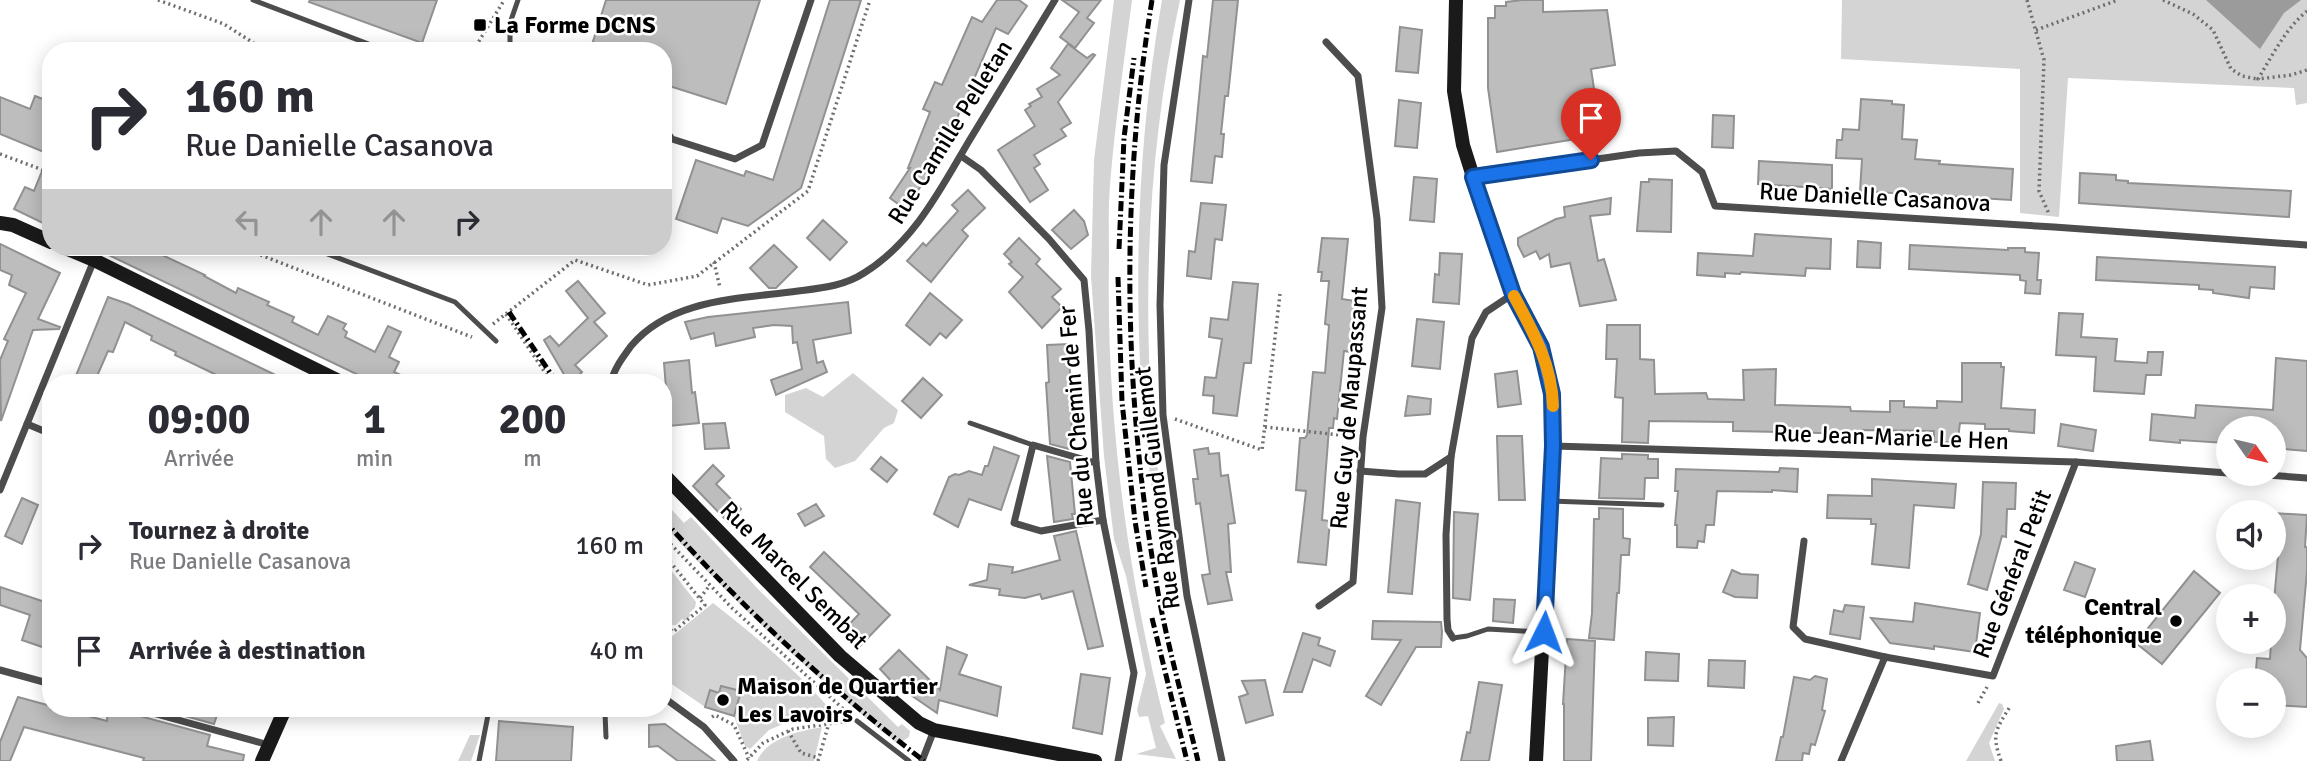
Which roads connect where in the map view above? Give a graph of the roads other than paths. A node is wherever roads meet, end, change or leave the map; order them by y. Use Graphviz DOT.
graph roads {
  1 [pos="253,0"];
  2 [pos="518,0"];
  3 [pos="811,0"];
  4 [pos="1055,0"];
  5 [pos="1189,0"];
  6 [pos="1456,0"];
  7 [pos="363,42"];
  8 [pos="510,42"];
  9 [pos="1326,42"];
  10 [pos="672,139"];
  11 [pos="961,156"];
  12 [pos="1473,177"];
  13 [pos="0,223"];
  14 [pos="42,238"];
  15 [pos="2307,245"];
  16 [pos="84,256"];
  17 [pos="333,256"];
  18 [pos="94,260"];
  19 [pos="1513,294"];
  20 [pos="496,341"];
  21 [pos="47,374"];
  22 [pos="325,374"];
  23 [pos="614,374"];
  24 [pos="42,387"];
  25 [pos="970,423"];
  26 [pos="27,424"];
  27 [pos="42,430"];
  28 [pos="1033,444"];
  29 [pos="1553,446"];
  30 [pos="1451,457"];
  31 [pos="2076,462"];
  32 [pos="1096,463"];
  33 [pos="1360,471"];
  34 [pos="2216,471"];
  35 [pos="2286,476"];
  36 [pos="2307,478"];
  37 [pos="672,483"];
  38 [pos="0,490"];
  39 [pos="1550,501"];
  40 [pos="1662,505"];
  41 [pos="1103,520"];
  42 [pos="1804,541"];
  43 [pos="1319,606"];
  44 [pos="1544,632"];
  45 [pos="1453,638"];
  46 [pos="1885,657"];
  47 [pos="0,670"];
  48 [pos="42,682"];
  49 [pos="672,703"];
  50 [pos="167,717"];
  51 [pos="282,717"];
  52 [pos="488,717"];
  53 [pos="605,717"];
  54 [pos="856,721"];
  55 [pos="934,730"];
  56 [pos="606,737"];
  57 [pos="270,746"];
  58 [pos="262,761"];
  59 [pos="479,761"];
  60 [pos="734,761"];
  61 [pos="909,761"];
  62 [pos="922,761"];
  63 [pos="1095,761"];
  64 [pos="1118,761"];
  65 [pos="1222,761"];
  66 [pos="1535,761"];
  67 [pos="1841,761"];
  1 -- 7 [label="lane"];
  2 -- 8 [label="lane"];
  3 -- 10 [label="street"];
  4 -- 11 [label="street, Rue Camille Pelletan"];
  5 -- 65 [label="street, Rue Raymond Guillemot"];
  6 -- 12 [label="street"];
  9 -- 33 [label="street, Rue Guy de Maupassant"];
  11 -- 23 [label="street, Rue Camille Pelletan"];
  11 -- 32 [label="street, Rue du Chemin de Fer"];
  12 -- 15 [label="street, Rue Danielle Casanova"];
  12 -- 19 [label="street"];
  13 -- 14 [label="street"];
  16 -- 18 [label="street"];
  17 -- 20 [label="lane"];
  18 -- 21 [label="street"];
  18 -- 22 [label="street"];
  19 -- 29 [label="street"];
  19 -- 30 [label="street"];
  24 -- 26 [label="street"];
  25 -- 28 [label="lane"];
  26 -- 27 [label="street"];
  26 -- 38 [label="street"];
  28 -- 32 [label="street"];
  28 -- 41 [label="street"];
  29 -- 31 [label="street, Rue Jean-Marie Le Hen"];
  29 -- 39 [label="street"];
  30 -- 33 [label="street"];
  30 -- 45 [label="street"];
  31 -- 34 [label="street, Rue Jean-Marie Le Hen"];
  31 -- 46 [label="street, Rue Général Petit"];
  32 -- 41 [label="street, Rue du Chemin de Fer"];
  33 -- 43 [label="street, Rue Guy de Maupassant"];
  35 -- 36 [label="street"];
  37 -- 55 [label="street, Rue Marcel Sembat"];
  39 -- 40 [label="lane"];
  39 -- 44 [label="street"];
  41 -- 64 [label="street, Rue du Chemin de Fer"];
  42 -- 46 [label="street, Rue Général Petit"];
  44 -- 45 [label="lane"];
  44 -- 66 [label="street"];
  46 -- 67 [label="street"];
  47 -- 48 [label="street"];
  49 -- 60 [label="street"];
  50 -- 57 [label="street"];
  51 -- 57 [label="street"];
  52 -- 59 [label="lane"];
  53 -- 56 [label="lane"];
  54 -- 61 [label="lane"];
  55 -- 62 [label="street"];
  55 -- 63 [label="street, Rue Marcel Sembat"];
  57 -- 58 [label="street"];
}
